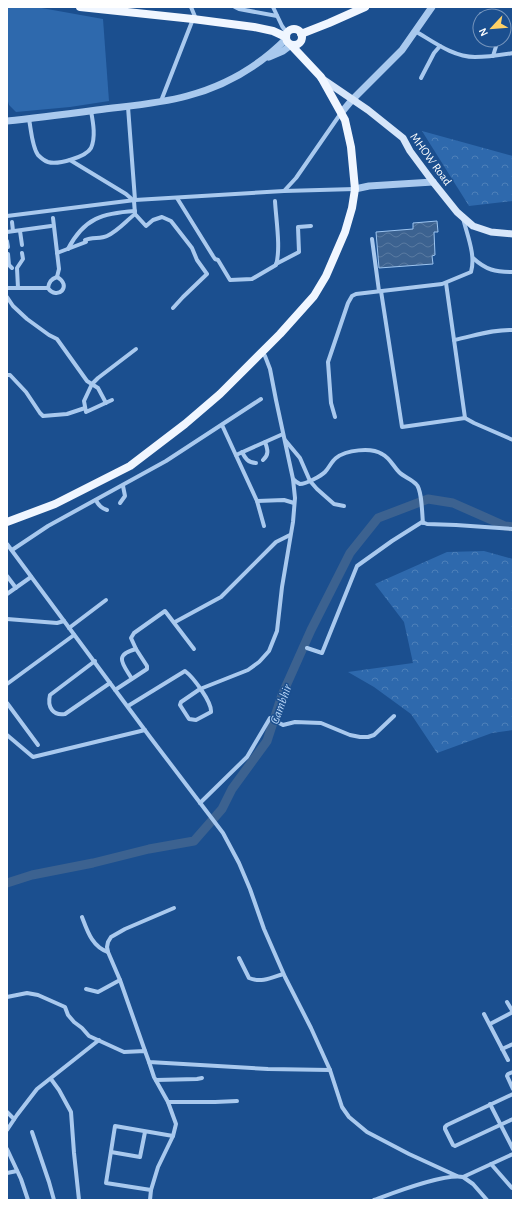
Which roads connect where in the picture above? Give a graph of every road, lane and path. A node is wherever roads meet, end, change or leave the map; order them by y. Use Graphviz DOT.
graph roads {
  1 [pos="80,7"];
  2 [pos="191,7"];
  3 [pos="235,7"];
  4 [pos="273,7"];
  5 [pos="365,7"];
  6 [pos="432,7"];
  7 [pos="277,16"];
  8 [pos="195,19"];
  9 [pos="415,31"];
  10 [pos="301,37"];
  11 [pos="288,38"];
  12 [pos="440,46"];
  13 [pos="496,48"];
  14 [pos="513,53"];
  15 [pos="493,56"];
  16 [pos="306,61"];
  17 [pos="321,77"];
  18 [pos="421,78"];
  19 [pos="352,100"];
  20 [pos="160,102"];
  21 [pos="128,107"];
  22 [pos="91,111"];
  23 [pos="341,113"];
  24 [pos="29,119"];
  25 [pos="7,122"];
  26 [pos="70,160"];
  27 [pos="433,182"];
  28 [pos="355,189"];
  29 [pos="284,192"];
  30 [pos="177,198"];
  31 [pos="135,201"];
  32 [pos="275,201"];
  33 [pos="135,212"];
  34 [pos="7,216"];
  35 [pos="53,218"];
  36 [pos="465,219"];
  37 [pos="12,222"];
  38 [pos="50,226"];
  39 [pos="311,226"];
  40 [pos="13,231"];
  41 [pos="20,231"];
  42 [pos="7,232"];
  43 [pos="513,234"];
  44 [pos="372,239"];
  45 [pos="7,241"];
  46 [pos="22,245"];
  47 [pos="8,247"];
  48 [pos="68,249"];
  49 [pos="22,253"];
  50 [pos="57,253"];
  51 [pos="8,254"];
  52 [pos="472,258"];
  53 [pos="276,264"];
  54 [pos="9,268"];
  55 [pos="17,268"];
  56 [pos="513,272"];
  57 [pos="57,277"];
  58 [pos="446,282"];
  59 [pos="7,288"];
  60 [pos="18,288"];
  61 [pos="48,288"];
  62 [pos="380,291"];
  63 [pos="7,297"];
  64 [pos="173,308"];
  65 [pos="513,330"];
  66 [pos="454,340"];
  67 [pos="136,349"];
  68 [pos="262,352"];
  69 [pos="7,374"];
  70 [pos="92,384"];
  71 [pos="112,400"];
  72 [pos="261,400"];
  73 [pos="106,403"];
  74 [pos="85,408"];
  75 [pos="335,417"];
  76 [pos="465,418"];
  77 [pos="222,425"];
  78 [pos="283,436"];
  79 [pos="513,440"];
  80 [pos="265,442"];
  81 [pos="242,452"];
  82 [pos="236,455"];
  83 [pos="263,460"];
  84 [pos="256,463"];
  85 [pos="293,478"];
  86 [pos="310,480"];
  87 [pos="123,486"];
  88 [pos="96,500"];
  89 [pos="257,501"];
  90 [pos="294,503"];
  91 [pos="120,504"];
  92 [pos="344,506"];
  93 [pos="107,510"];
  94 [pos="7,522"];
  95 [pos="423,523"];
  96 [pos="264,526"];
  97 [pos="513,529"];
  98 [pos="290,534"];
  99 [pos="7,544"];
  100 [pos="12,550"];
  101 [pos="7,576"];
  102 [pos="31,577"];
  103 [pos="16,588"];
  104 [pos="7,594"];
  105 [pos="106,600"];
  106 [pos="7,619"];
  107 [pos="64,620"];
  108 [pos="174,622"];
  109 [pos="69,628"];
  110 [pos="74,634"];
  111 [pos="308,648"];
  112 [pos="136,649"];
  113 [pos="194,649"];
  114 [pos="95,662"];
  115 [pos="132,679"];
  116 [pos="110,683"];
  117 [pos="7,684"];
  118 [pos="200,689"];
  119 [pos="115,690"];
  120 [pos="7,703"];
  121 [pos="128,706"];
  122 [pos="394,716"];
  123 [pos="145,730"];
  124 [pos="7,735"];
  125 [pos="38,745"];
  126 [pos="200,803"];
  127 [pos="174,908"];
  128 [pos="82,916"];
  129 [pos="108,952"];
  130 [pos="240,958"];
  131 [pos="283,974"];
  132 [pos="120,980"];
  133 [pos="86,990"];
  134 [pos="7,997"];
  135 [pos="507,1002"];
  136 [pos="513,1012"];
  137 [pos="484,1014"];
  138 [pos="490,1024"];
  139 [pos="99,1040"];
  140 [pos="513,1044"];
  141 [pos="502,1049"];
  142 [pos="145,1051"];
  143 [pos="508,1060"];
  144 [pos="148,1062"];
  145 [pos="330,1070"];
  146 [pos="513,1072"];
  147 [pos="202,1078"];
  148 [pos="51,1079"];
  149 [pos="156,1080"];
  150 [pos="513,1089"];
  151 [pos="513,1094"];
  152 [pos="237,1101"];
  153 [pos="168,1102"];
  154 [pos="490,1104"];
  155 [pos="7,1112"];
  156 [pos="14,1119"];
  157 [pos="513,1119"];
  158 [pos="501,1125"];
  159 [pos="7,1130"];
  160 [pos="32,1132"];
  161 [pos="145,1132"];
  162 [pos="173,1136"];
  163 [pos="7,1149"];
  164 [pos="513,1149"];
  165 [pos="111,1152"];
  166 [pos="513,1154"];
  167 [pos="492,1164"];
  168 [pos="17,1171"];
  169 [pos="7,1174"];
  170 [pos="457,1176"];
  171 [pos="463,1177"];
  172 [pos="513,1188"];
  173 [pos="151,1190"];
  174 [pos="28,1200"];
  175 [pos="54,1200"];
  176 [pos="79,1200"];
  177 [pos="150,1200"];
  178 [pos="374,1200"];
  179 [pos="487,1200"];
  1 -- 8 [label="main road"];
  2 -- 8 [label="street"];
  3 -- 7 [label="street"];
  4 -- 7 [label="street"];
  5 -- 10 [label="main road"];
  6 -- 9 [label="street"];
  7 -- 11 [label="street"];
  8 -- 11 [label="main road"];
  8 -- 20 [label="street"];
  9 -- 12 [label="street"];
  9 -- 19 [label="street"];
  10 -- 11 [label="main road"];
  10 -- 11 [label="main road"];
  10 -- 16 [label="main road"];
  11 -- 16 [label="main road"];
  11 -- 20 [label="street"];
  12 -- 15 [label="street"];
  12 -- 18 [label="street"];
  13 -- 15 [label="street"];
  14 -- 15 [label="street"];
  16 -- 17 [label="main road"];
  17 -- 19 [label="main road, MHOW Road"];
  17 -- 23 [label="main road"];
  19 -- 23 [label="street"];
  19 -- 27 [label="main road, MHOW Road"];
  20 -- 21 [label="street"];
  21 -- 22 [label="street"];
  21 -- 31 [label="street"];
  22 -- 24 [label="street"];
  22 -- 26 [label="street"];
  23 -- 28 [label="main road"];
  23 -- 29 [label="street"];
  24 -- 25 [label="street"];
  24 -- 26 [label="street"];
  26 -- 31 [label="street"];
  27 -- 28 [label="street"];
  27 -- 36 [label="main road, MHOW Road"];
  28 -- 29 [label="street"];
  28 -- 68 [label="main road"];
  29 -- 30 [label="street"];
  30 -- 31 [label="street"];
  30 -- 53 [label="street"];
  31 -- 33 [label="street"];
  31 -- 34 [label="street"];
  32 -- 53 [label="street"];
  33 -- 48 [label="street"];
  33 -- 48 [label="street"];
  33 -- 64 [label="street"];
  35 -- 50 [label="street"];
  36 -- 43 [label="main road, MHOW Road"];
  36 -- 52 [label="street"];
  37 -- 40 [label="street"];
  38 -- 41 [label="street"];
  39 -- 53 [label="street"];
  40 -- 41 [label="street"];
  40 -- 42 [label="street"];
  41 -- 46 [label="street"];
  44 -- 62 [label="street"];
  45 -- 47 [label="street"];
  48 -- 50 [label="street"];
  49 -- 55 [label="street"];
  50 -- 57 [label="street"];
  51 -- 54 [label="street"];
  52 -- 56 [label="street"];
  52 -- 58 [label="street"];
  54 -- 55 [label="street"];
  55 -- 60 [label="street"];
  57 -- 61 [label="street"];
  57 -- 61 [label="street"];
  58 -- 62 [label="street"];
  58 -- 66 [label="street"];
  59 -- 60 [label="street"];
  60 -- 61 [label="street"];
  62 -- 75 [label="street"];
  62 -- 76 [label="street"];
  63 -- 70 [label="street"];
  65 -- 66 [label="street"];
  66 -- 76 [label="street"];
  67 -- 70 [label="street"];
  68 -- 78 [label="street"];
  68 -- 94 [label="main road"];
  69 -- 74 [label="street"];
  70 -- 73 [label="street"];
  70 -- 74 [label="street"];
  71 -- 73 [label="street"];
  72 -- 77 [label="street"];
  73 -- 74 [label="street"];
  76 -- 79 [label="street"];
  77 -- 82 [label="street"];
  77 -- 87 [label="street"];
  78 -- 80 [label="street"];
  78 -- 85 [label="street"];
  78 -- 86 [label="street"];
  80 -- 81 [label="street"];
  80 -- 83 [label="street"];
  81 -- 82 [label="street"];
  81 -- 84 [label="street"];
  82 -- 89 [label="street"];
  85 -- 86 [label="street"];
  85 -- 90 [label="street"];
  86 -- 92 [label="street"];
  86 -- 95 [label="street"];
  87 -- 88 [label="street"];
  87 -- 91 [label="street"];
  88 -- 93 [label="street"];
  88 -- 100 [label="street"];
  89 -- 90 [label="street"];
  89 -- 96 [label="street"];
  90 -- 98 [label="street"];
  97 -- 111 [label="street"];
  98 -- 108 [label="street"];
  98 -- 118 [label="street"];
  99 -- 100 [label="street"];
  100 -- 102 [label="street"];
  101 -- 103 [label="street"];
  102 -- 103 [label="street"];
  102 -- 107 [label="street"];
  103 -- 104 [label="street"];
  105 -- 109 [label="street"];
  106 -- 107 [label="street"];
  107 -- 109 [label="street"];
  108 -- 112 [label="street"];
  108 -- 113 [label="street"];
  109 -- 110 [label="street"];
  110 -- 114 [label="street"];
  110 -- 117 [label="street"];
  112 -- 115 [label="street"];
  112 -- 115 [label="street"];
  114 -- 116 [label="street"];
  114 -- 116 [label="street"];
  115 -- 119 [label="street"];
  116 -- 119 [label="street"];
  118 -- 118 [label="street"];
  118 -- 121 [label="street"];
  119 -- 121 [label="street"];
  120 -- 125 [label="street"];
  121 -- 123 [label="street"];
  122 -- 126 [label="street"];
  123 -- 124 [label="street"];
  123 -- 126 [label="street"];
  126 -- 131 [label="street"];
  127 -- 129 [label="street"];
  128 -- 129 [label="street"];
  129 -- 132 [label="street"];
  130 -- 131 [label="street"];
  131 -- 145 [label="street"];
  132 -- 133 [label="street"];
  132 -- 142 [label="street"];
  134 -- 139 [label="street"];
  135 -- 136 [label="street"];
  136 -- 138 [label="street"];
  137 -- 138 [label="street"];
  138 -- 141 [label="street"];
  139 -- 142 [label="street"];
  139 -- 148 [label="street"];
  140 -- 141 [label="street"];
  141 -- 143 [label="street"];
  142 -- 144 [label="street"];
  144 -- 145 [label="street"];
  144 -- 149 [label="street"];
  145 -- 170 [label="street"];
  146 -- 150 [label="street"];
  147 -- 149 [label="street"];
  148 -- 156 [label="street"];
  148 -- 176 [label="street"];
  149 -- 153 [label="street"];
  151 -- 154 [label="street"];
  152 -- 153 [label="street"];
  153 -- 162 [label="street"];
  154 -- 158 [label="street"];
  154 -- 158 [label="street"];
  155 -- 156 [label="street"];
  156 -- 159 [label="street"];
  157 -- 158 [label="street"];
  158 -- 164 [label="street"];
  160 -- 175 [label="street"];
  161 -- 162 [label="street"];
  161 -- 165 [label="street"];
  161 -- 165 [label="street"];
  162 -- 173 [label="street"];
  163 -- 168 [label="street"];
  165 -- 173 [label="street"];
  166 -- 167 [label="street"];
  167 -- 171 [label="street"];
  167 -- 172 [label="street"];
  168 -- 169 [label="street"];
  168 -- 174 [label="street"];
  170 -- 171 [label="street"];
  170 -- 178 [label="street"];
  171 -- 179 [label="street"];
  173 -- 177 [label="street"];
}
